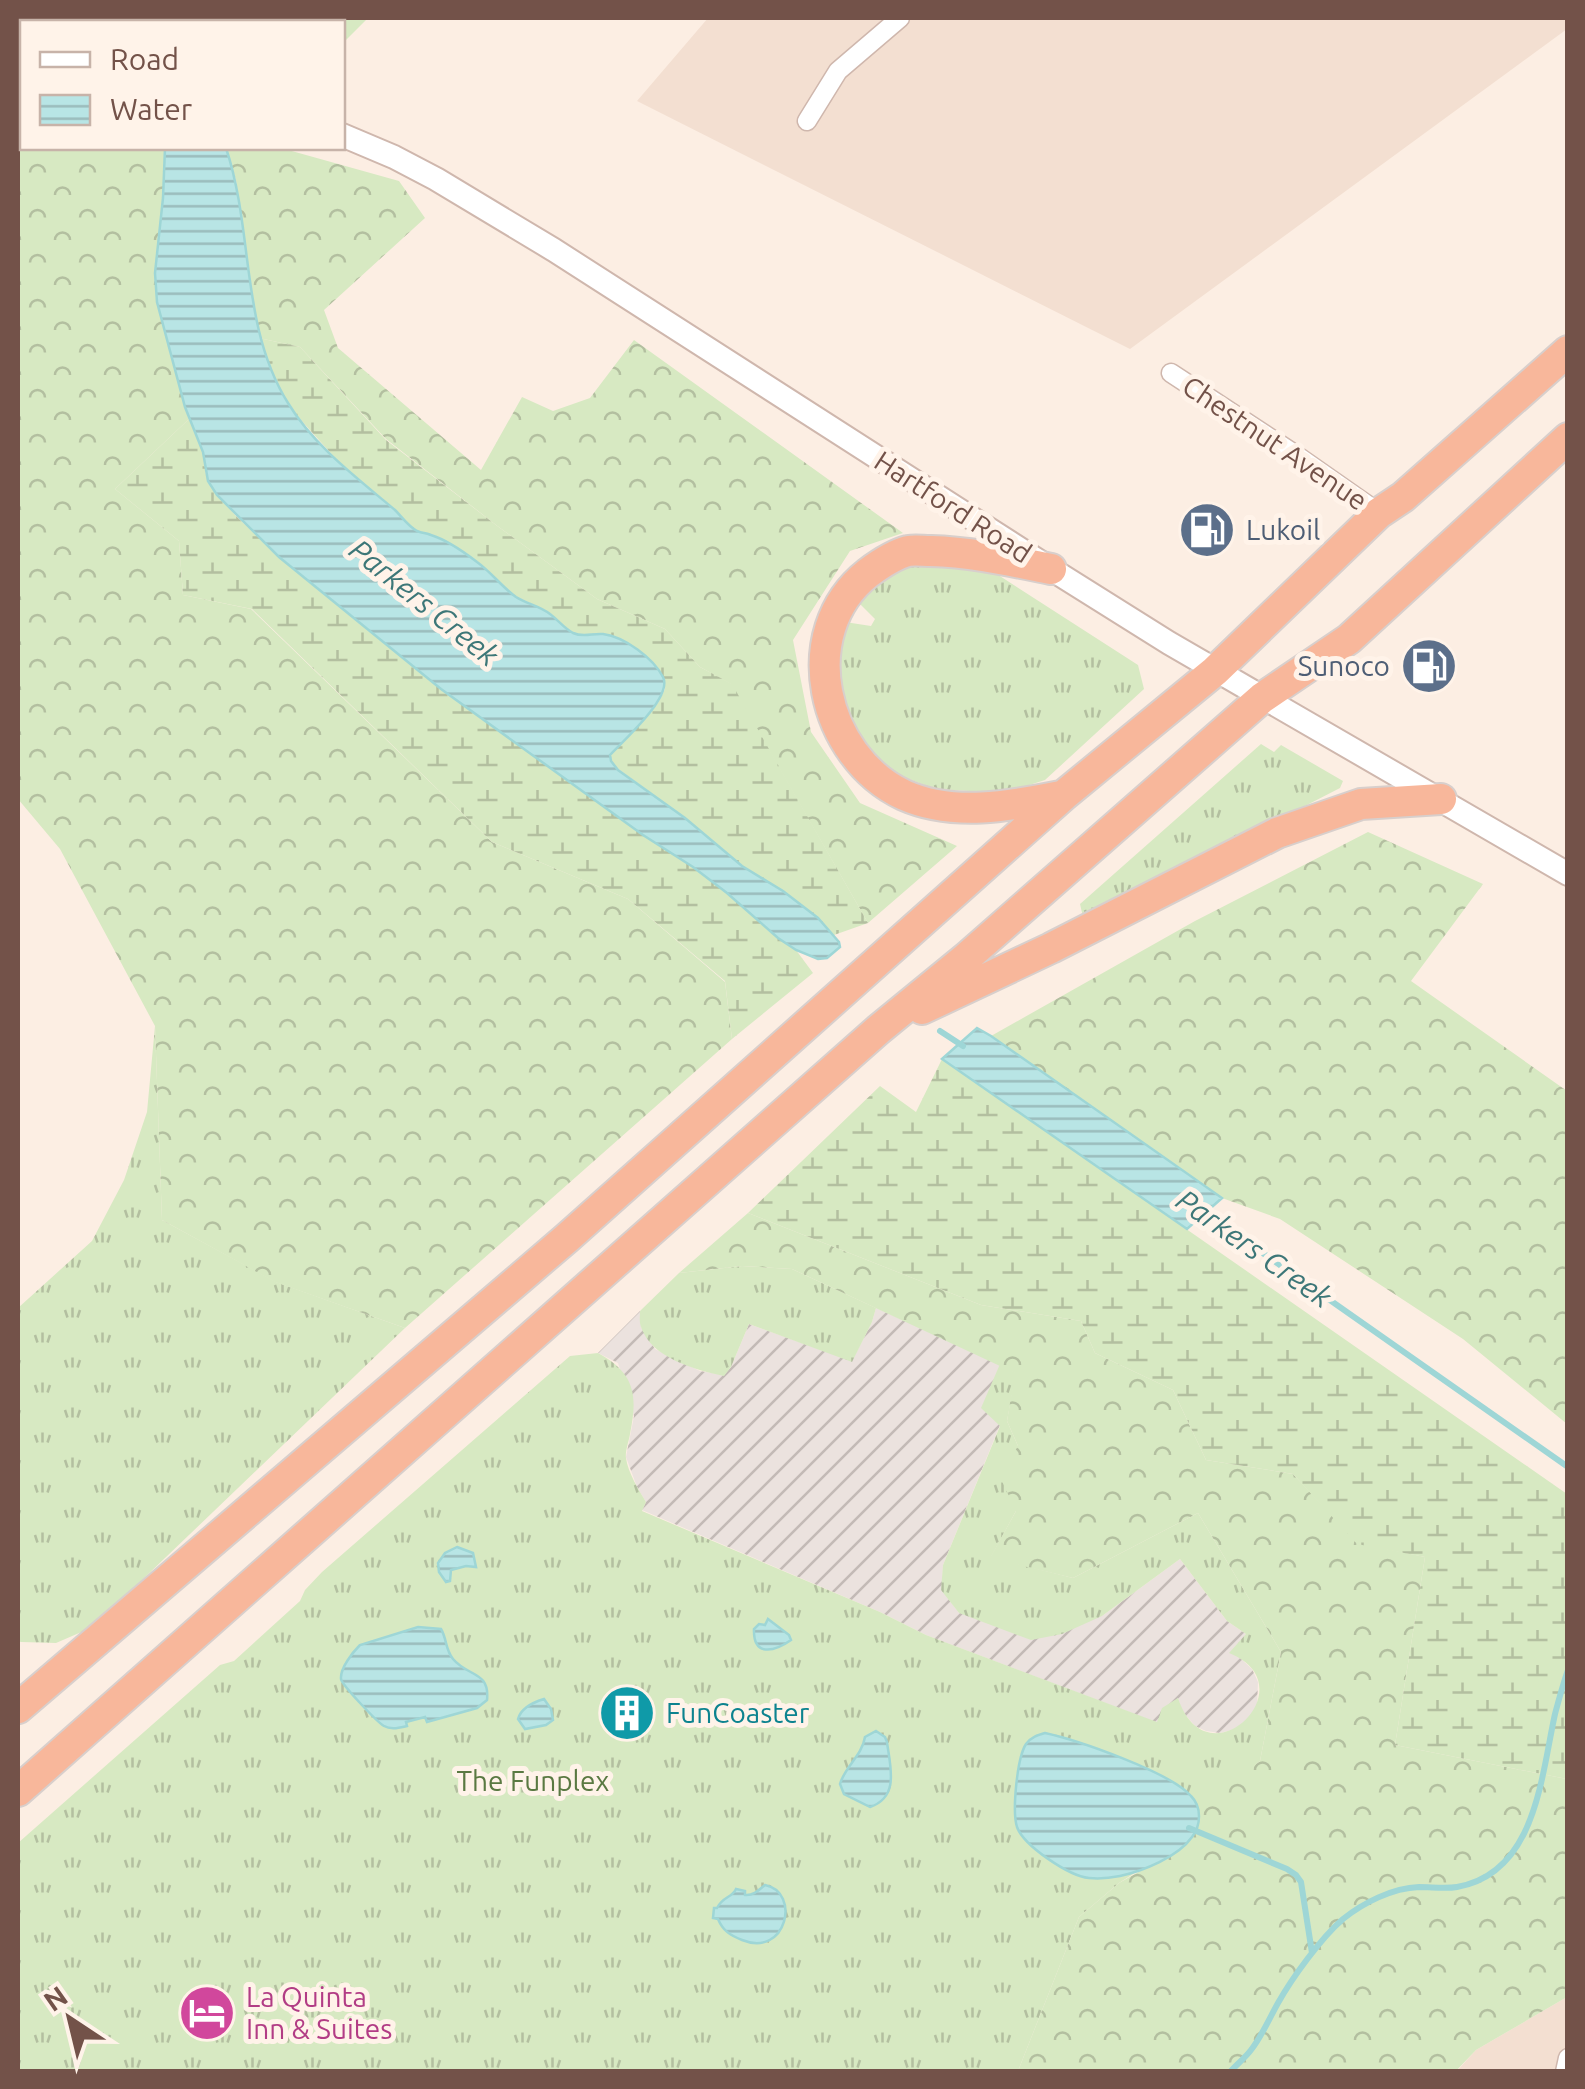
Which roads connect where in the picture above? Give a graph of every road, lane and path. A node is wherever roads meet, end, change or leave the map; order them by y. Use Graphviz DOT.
graph roads {
  1 [pos="900,18"];
  2 [pos="806,121"];
  3 [pos="345,136"];
  4 [pos="1568,350"];
  5 [pos="1171,373"];
  6 [pos="1568,438"];
  7 [pos="1379,514"];
  8 [pos="1051,570"];
  9 [pos="1216,670"];
  10 [pos="1262,698"];
  11 [pos="1064,795"];
  12 [pos="1441,799"];
  13 [pos="1568,874"];
  14 [pos="878,1030"];
  15 [pos="18,1708"];
  16 [pos="18,1791"];
  17 [pos="1568,2058"];
  18 [pos="1565,2072"];
  1 -- 2 [label="street"];
  3 -- 8 [label="street, Hartford Road"];
  4 -- 7 [label="highway"];
  5 -- 7 [label="street, Chestnut Avenue"];
  6 -- 10 [label="highway"];
  7 -- 9 [label="highway"];
  8 -- 9 [label="street, Hartford Road"];
  8 -- 11 [label="highway"];
  9 -- 10 [label="street, Hartford Road"];
  9 -- 11 [label="highway"];
  10 -- 12 [label="street, Hartford Road"];
  10 -- 14 [label="highway"];
  11 -- 15 [label="highway"];
  12 -- 13 [label="street, Hartford Road"];
  12 -- 14 [label="highway"];
  14 -- 16 [label="highway"];
  17 -- 18 [label="street"];
}
